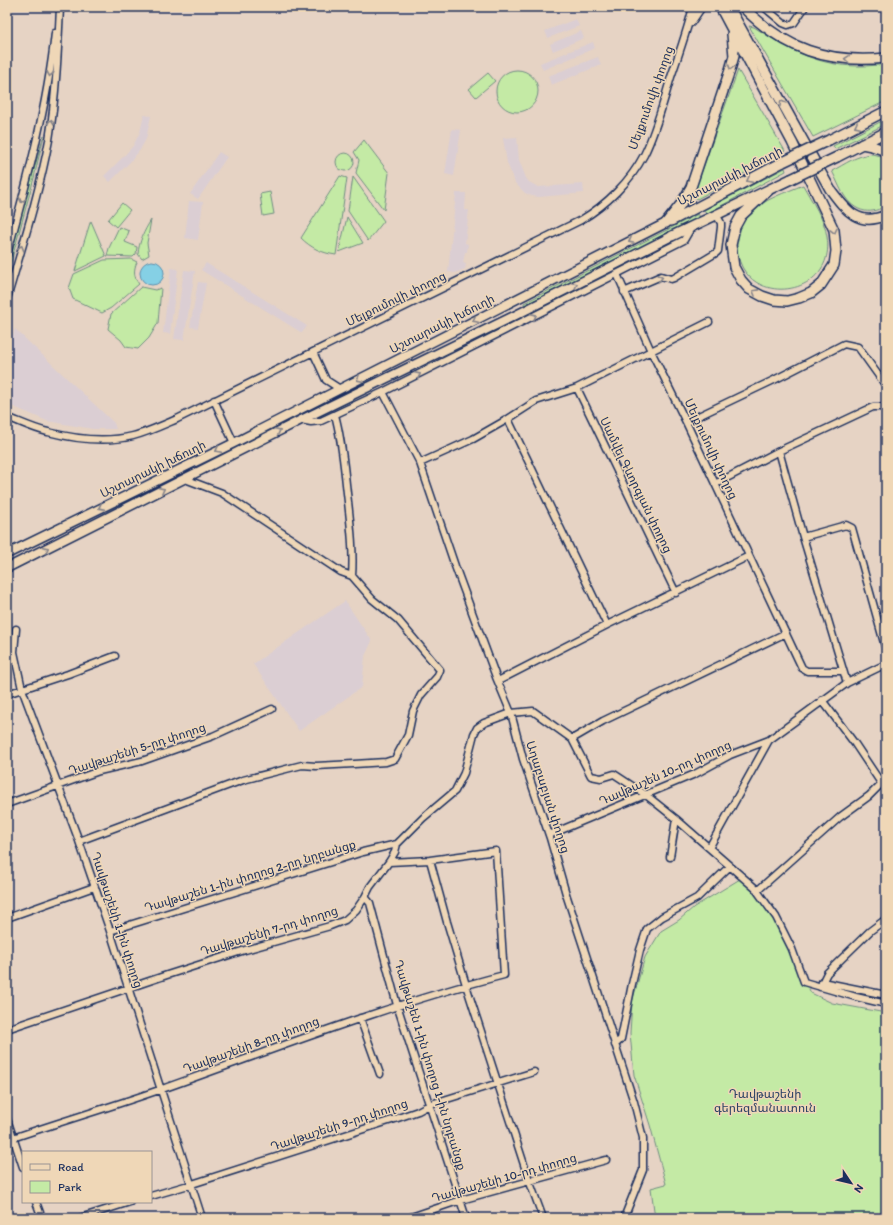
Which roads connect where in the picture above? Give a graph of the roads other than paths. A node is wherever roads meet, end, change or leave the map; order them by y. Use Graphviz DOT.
graph roads {
  1 [pos="58,7"];
  2 [pos="693,7"];
  3 [pos="702,7"];
  4 [pos="721,7"];
  5 [pos="743,7"];
  6 [pos="764,7"];
  7 [pos="805,7"];
  8 [pos="688,28"];
  9 [pos="731,29"];
  10 [pos="886,58"];
  11 [pos="886,111"];
  12 [pos="886,132"];
  13 [pos="862,144"];
  14 [pos="886,151"];
  15 [pos="770,189"];
  16 [pos="716,214"];
  17 [pos="886,215"];
  18 [pos="666,224"];
  19 [pos="692,227"];
  20 [pos="672,236"];
  21 [pos="7,255"];
  22 [pos="617,274"];
  23 [pos="624,292"];
  24 [pos="7,299"];
  25 [pos="510,303"];
  26 [pos="516,315"];
  27 [pos="709,322"];
  28 [pos="650,351"];
  29 [pos="313,352"];
  30 [pos="886,386"];
  31 [pos="577,388"];
  32 [pos="340,389"];
  33 [pos="383,392"];
  34 [pos="214,400"];
  35 [pos="886,410"];
  36 [pos="335,415"];
  37 [pos="7,417"];
  38 [pos="301,420"];
  39 [pos="508,420"];
  40 [pos="686,422"];
  41 [pos="234,443"];
  42 [pos="779,451"];
  43 [pos="420,463"];
  44 [pos="185,479"];
  45 [pos="715,484"];
  46 [pos="803,537"];
  47 [pos="7,554"];
  48 [pos="749,556"];
  49 [pos="8,564"];
  50 [pos="352,576"];
  51 [pos="676,593"];
  52 [pos="607,625"];
  53 [pos="16,629"];
  54 [pos="786,633"];
  55 [pos="886,650"];
  56 [pos="115,656"];
  57 [pos="886,664"];
  58 [pos="843,671"];
  59 [pos="498,681"];
  60 [pos="846,683"];
  61 [pos="22,689"];
  62 [pos="7,694"];
  63 [pos="822,700"];
  64 [pos="272,709"];
  65 [pos="511,712"];
  66 [pos="572,739"];
  67 [pos="769,740"];
  68 [pos="884,781"];
  69 [pos="58,786"];
  70 [pos="646,795"];
  71 [pos="7,804"];
  72 [pos="676,819"];
  73 [pos="549,836"];
  74 [pos="79,841"];
  75 [pos="397,844"];
  76 [pos="710,848"];
  77 [pos="670,858"];
  78 [pos="430,860"];
  79 [pos="389,862"];
  80 [pos="730,866"];
  81 [pos="94,887"];
  82 [pos="757,891"];
  83 [pos="365,897"];
  84 [pos="7,918"];
  85 [pos="886,919"];
  86 [pos="110,931"];
  87 [pos="821,984"];
  88 [pos="466,985"];
  89 [pos="128,989"];
  90 [pos="886,995"];
  91 [pos="886,1004"];
  92 [pos="397,1005"];
  93 [pos="360,1018"];
  94 [pos="7,1029"];
  95 [pos="615,1045"];
  96 [pos="534,1072"];
  97 [pos="380,1074"];
  98 [pos="498,1083"];
  99 [pos="161,1089"];
  100 [pos="430,1104"];
  101 [pos="7,1119"];
  102 [pos="10,1139"];
  103 [pos="606,1160"];
  104 [pos="22,1165"];
  105 [pos="529,1180"];
  106 [pos="192,1184"];
  107 [pos="152,1196"];
  108 [pos="460,1200"];
  109 [pos="36,1203"];
  110 [pos="127,1203"];
  111 [pos="419,1216"];
  112 [pos="42,1218"];
  113 [pos="80,1218"];
  114 [pos="202,1218"];
  115 [pos="408,1218"];
  116 [pos="466,1218"];
  117 [pos="543,1218"];
  118 [pos="624,1218"];
  1 -- 21 [label="street, one-way"];
  24 -- 1 [label="street, one-way"];
  2 -- 8 [label="street, Մելքումովի փողոց"];
  3 -- 8 [label="street, Մելքումովի փողոց"];
  4 -- 9 [label="highway"];
  17 -- 4 [label="highway, one-way"];
  10 -- 5 [label="highway, one-way"];
  6 -- 7 [label="street"];
  8 -- 29 [label="street, Մելքումովի փողոց"];
  9 -- 15 [label="highway, one-way"];
  9 -- 18 [label="highway, one-way"];
  11 -- 18 [label="highway, Աշտարակի խճուղի, one-way, bridge"];
  12 -- 13 [label="highway, Աշտարակի խճուղի"];
  13 -- 14 [label="highway"];
  13 -- 15 [label="highway, Աշտարակի խճուղի, bridge"];
  15 -- 16 [label="highway, Աշտարակի խճուղի"];
  16 -- 19 [label="highway, Աշտարակի խճուղի"];
  23 -- 16 [label="street, one-way"];
  18 -- 25 [label="main road, Աշտարակի խճուղի, one-way"];
  19 -- 20 [label="highway, Աշտարակի խճուղի"];
  19 -- 22 [label="street"];
  26 -- 20 [label="main road, Աշտարակի խճուղի, one-way"];
  22 -- 23 [label="street, Մելքումովի փողոց"];
  33 -- 22 [label="street, one-way"];
  23 -- 28 [label="street, Մելքումովի փողոց"];
  25 -- 26 [label="main road"];
  25 -- 32 [label="main road, Աշտարակի խճուղի, one-way"];
  26 -- 38 [label="main road, Աշտարակի խճուղի"];
  27 -- 28 [label="street"];
  28 -- 31 [label="street"];
  28 -- 40 [label="street, Մելքումովի փողոց"];
  29 -- 32 [label="street"];
  29 -- 34 [label="street, Մելքումովի փողոց"];
  30 -- 40 [label="street"];
  31 -- 39 [label="street"];
  31 -- 51 [label="street, Սամվել Գևորգյան փողոց"];
  32 -- 41 [label="main road, Աշտարակի խճուղի"];
  33 -- 36 [label="street"];
  33 -- 43 [label="street, Աղաբաբյան փողոց"];
  34 -- 37 [label="street, Մելքումովի փողոց"];
  34 -- 41 [label="street"];
  35 -- 42 [label="street"];
  36 -- 38 [label="street"];
  36 -- 50 [label="street"];
  44 -- 38 [label="main road, Աշտարակի խճուղի, one-way"];
  39 -- 43 [label="street"];
  39 -- 52 [label="street"];
  40 -- 45 [label="street, Մելքումովի փողոց"];
  41 -- 47 [label="main road, Աշտարակի խճուղի, one-way"];
  42 -- 45 [label="street"];
  42 -- 46 [label="street"];
  43 -- 59 [label="street, Աղաբաբյան փողոց"];
  49 -- 44 [label="main road, Աշտարակի խճուղի, one-way"];
  44 -- 50 [label="street"];
  45 -- 48 [label="street, Մելքումովի փողոց"];
  46 -- 55 [label="street"];
  46 -- 58 [label="street"];
  48 -- 51 [label="street"];
  48 -- 54 [label="street, Մելքումովի փողոց"];
  50 -- 74 [label="street"];
  51 -- 52 [label="street"];
  52 -- 59 [label="street"];
  53 -- 61 [label="street, Դավթաշենի 1-ին փողոց"];
  54 -- 58 [label="street, Մելքումովի փողոց"];
  54 -- 66 [label="street"];
  56 -- 61 [label="street"];
  57 -- 60 [label="street"];
  58 -- 60 [label="street"];
  59 -- 65 [label="street, Աղաբաբյան փողոց"];
  60 -- 63 [label="street"];
  61 -- 62 [label="street"];
  61 -- 69 [label="street, Դավթաշենի 1-ին փողոց"];
  63 -- 67 [label="street"];
  63 -- 68 [label="street"];
  64 -- 69 [label="street, Դավթաշենի 5-րդ փողոց"];
  65 -- 66 [label="street, Դավթաշենի 7-րդ փողոց"];
  65 -- 73 [label="street, Աղաբաբյան փողոց"];
  65 -- 75 [label="street, Դավթաշենի 7-րդ փողոց"];
  66 -- 70 [label="street"];
  67 -- 70 [label="street, Դավթաշեն 10-րդ փողոց"];
  67 -- 76 [label="street"];
  68 -- 82 [label="street"];
  69 -- 71 [label="street, Դավթաշենի 5-րդ փողոց"];
  69 -- 74 [label="street, Դավթաշենի 1-ին փողոց"];
  70 -- 72 [label="street"];
  70 -- 73 [label="street, Դավթաշեն 10-րդ փողոց"];
  72 -- 76 [label="street"];
  72 -- 77 [label="street"];
  73 -- 95 [label="street, Աղաբաբյան փողոց"];
  74 -- 81 [label="street, Դավթաշենի 1-ին փողոց"];
  75 -- 79 [label="street, Դավթաշենի 7-րդ փողոց"];
  75 -- 86 [label="street, Դավթաշեն 1-ին փողոց 2-րդ նրբանցք"];
  76 -- 80 [label="street"];
  78 -- 79 [label="street"];
  78 -- 88 [label="street"];
  78 -- 88 [label="street, Դավթաշենի 8-րդ փողոց"];
  79 -- 83 [label="street, Դավթաշենի 7-րդ փողոց"];
  80 -- 82 [label="street"];
  80 -- 95 [label="street"];
  81 -- 84 [label="street"];
  81 -- 86 [label="street, Դավթաշենի 1-ին փողոց"];
  82 -- 87 [label="street"];
  83 -- 89 [label="street, Դավթաշենի 7-րդ փողոց"];
  83 -- 92 [label="street, Դավթաշեն 1-ին փողոց 1-ին նրբանցք"];
  85 -- 87 [label="street"];
  86 -- 89 [label="street, Դավթաշենի 1-ին փողոց"];
  87 -- 90 [label="street"];
  87 -- 91 [label="street"];
  88 -- 92 [label="street, Դավթաշենի 8-րդ փողոց"];
  88 -- 98 [label="street"];
  89 -- 94 [label="street, Դավթաշենի 7-րդ փողոց"];
  89 -- 99 [label="street, Դավթաշենի 1-ին փողոց"];
  92 -- 93 [label="street, Դավթաշենի 8-րդ փողոց"];
  92 -- 100 [label="street, Դավթաշեն 1-ին փողոց 1-ին նրբանցք"];
  93 -- 97 [label="street"];
  93 -- 99 [label="street, Դավթաշենի 8-րդ փողոց"];
  95 -- 118 [label="street, Աղաբաբյան փողոց"];
  96 -- 98 [label="street, Դավթաշենի 9-րդ փողոց"];
  98 -- 100 [label="street, Դավթաշենի 9-րդ փողոց"];
  98 -- 105 [label="street"];
  99 -- 102 [label="street, Դավթաշենի 8-րդ փողոց"];
  99 -- 106 [label="street, Դավթաշենի 1-ին փողոց"];
  100 -- 106 [label="street, Դավթաշենի 9-րդ փողոց"];
  100 -- 108 [label="street, Դավթաշեն 1-ին փողոց 1-ին նրբանցք"];
  101 -- 102 [label="street"];
  102 -- 104 [label="street"];
  103 -- 105 [label="street, Դավթաշենի 10-րդ փողոց"];
  105 -- 108 [label="street, Դավթաշենի 10-րդ փողոց"];
  105 -- 117 [label="street"];
  106 -- 107 [label="street, Դավթաշենի 9-րդ փողոց"];
  106 -- 114 [label="street, Դավթաշենի 1-ին փողոց"];
  108 -- 111 [label="street, Դավթաշենի 10-րդ փողոց"];
  108 -- 116 [label="street, Դավթաշեն 1-ին փողոց 1-ին նրբանցք"];
  109 -- 112 [label="street"];
  110 -- 113 [label="street"];
  111 -- 115 [label="street, Դավթաշենի 10-րդ փողոց"];
}
